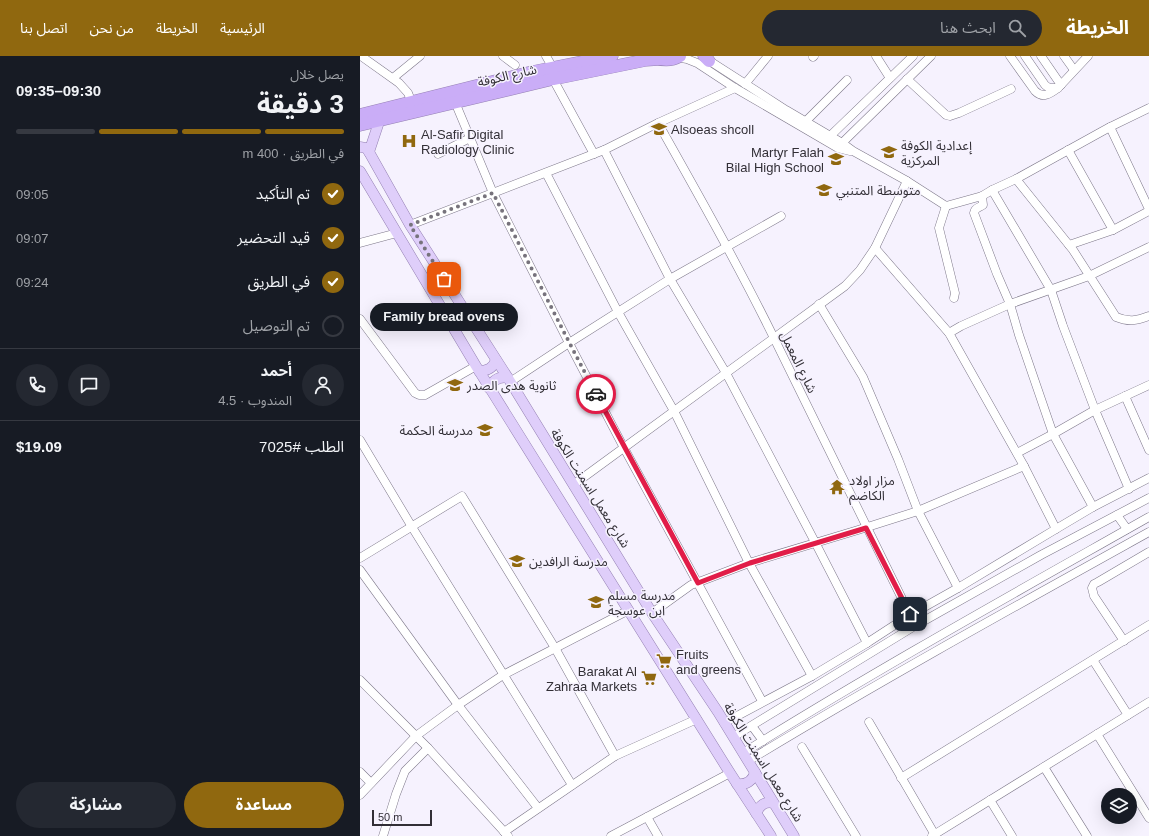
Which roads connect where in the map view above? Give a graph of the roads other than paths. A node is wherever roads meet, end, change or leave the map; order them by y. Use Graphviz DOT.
graph roads {
  1 [pos="361,56"];
  2 [pos="420,56"];
  3 [pos="503,56"];
  4 [pos="546,56"];
  5 [pos="612,56"];
  6 [pos="768,56"];
  7 [pos="876,56"];
  8 [pos="913,56"];
  9 [pos="931,56"];
  10 [pos="1010,56"];
  11 [pos="1025,56"];
  12 [pos="1041,56"];
  13 [pos="1064,56"];
  14 [pos="1087,56"];
  15 [pos="678,57"];
  16 [pos="657,58"];
  17 [pos="705,58"];
  18 [pos="515,65"];
  19 [pos="1074,70"];
  20 [pos="553,74"];
  21 [pos="393,78"];
  22 [pos="890,78"];
  23 [pos="907,79"];
  24 [pos="846,80"];
  25 [pos="745,84"];
  26 [pos="1060,87"];
  27 [pos="735,88"];
  28 [pos="1011,89"];
  29 [pos="455,102"];
  30 [pos="412,103"];
  31 [pos="1149,108"];
  32 [pos="360,115"];
  33 [pos="380,119"];
  34 [pos="806,121"];
  35 [pos="658,123"];
  36 [pos="360,124"];
  37 [pos="1110,127"];
  38 [pos="470,138"];
  39 [pos="827,138"];
  40 [pos="840,146"];
  41 [pos="364,149"];
  42 [pos="604,150"];
  43 [pos="1068,150"];
  44 [pos="438,154"];
  45 [pos="594,154"];
  46 [pos="360,171"];
  47 [pos="546,172"];
  48 [pos="1016,179"];
  49 [pos="907,181"];
  50 [pos="992,190"];
  51 [pos="493,193"];
  52 [pos="982,196"];
  53 [pos="946,206"];
  54 [pos="1149,210"];
  55 [pos="781,216"];
  56 [pos="410,225"];
  57 [pos="1113,230"];
  58 [pos="397,233"];
  59 [pos="360,244"];
  60 [pos="1069,245"];
  61 [pos="727,247"];
  62 [pos="1149,247"];
  63 [pos="875,248"];
  64 [pos="1089,276"];
  65 [pos="670,279"];
  66 [pos="1051,290"];
  67 [pos="954,298"];
  68 [pos="819,304"];
  69 [pos="1010,304"];
  70 [pos="618,312"];
  71 [pos="1149,316"];
  72 [pos="360,319"];
  73 [pos="949,333"];
  74 [pos="774,338"];
  75 [pos="569,342"];
  76 [pos="496,360"];
  77 [pos="477,368"];
  78 [pos="726,373"];
  79 [pos="509,380"];
  80 [pos="1149,385"];
  81 [pos="490,388"];
  82 [pos="1125,396"];
  83 [pos="1095,410"];
  84 [pos="674,411"];
  85 [pos="1053,434"];
  86 [pos="360,440"];
  87 [pos="624,448"];
  88 [pos="1149,450"];
  89 [pos="1017,453"];
  90 [pos="1024,466"];
  91 [pos="1149,478"];
  92 [pos="573,485"];
  93 [pos="1129,489"];
  94 [pos="1149,498"];
  95 [pos="1093,508"];
  96 [pos="918,511"];
  97 [pos="1117,515"];
  98 [pos="1149,517"];
  99 [pos="412,527"];
  100 [pos="866,528"];
  101 [pos="1056,529"];
  102 [pos="1127,529"];
  103 [pos="1149,532"];
  104 [pos="816,544"];
  105 [pos="1149,552"];
  106 [pos="360,558"];
  107 [pos="750,563"];
  108 [pos="360,570"];
  109 [pos="698,583"];
  110 [pos="958,588"];
  111 [pos="629,610"];
  112 [pos="652,613"];
  113 [pos="910,614"];
  114 [pos="1149,625"];
  115 [pos="1124,641"];
  116 [pos="868,642"];
  117 [pos="555,648"];
  118 [pos="877,649"];
  119 [pos="1093,660"];
  120 [pos="890,666"];
  121 [pos="896,674"];
  122 [pos="503,675"];
  123 [pos="812,676"];
  124 [pos="360,680"];
  125 [pos="762,701"];
  126 [pos="1149,702"];
  127 [pos="458,705"];
  128 [pos="1128,715"];
  129 [pos="697,719"];
  130 [pos="869,722"];
  131 [pos="724,723"];
  132 [pos="752,726"];
  133 [pos="1097,734"];
  134 [pos="416,736"];
  135 [pos="733,737"];
  136 [pos="763,741"];
  137 [pos="802,747"];
  138 [pos="428,748"];
  139 [pos="615,756"];
  140 [pos="745,757"];
  141 [pos="1044,767"];
  142 [pos="360,772"];
  143 [pos="755,772"];
  144 [pos="730,773"];
  145 [pos="901,778"];
  146 [pos="371,783"];
  147 [pos="737,784"];
  148 [pos="572,785"];
  149 [pos="360,794"];
  150 [pos="990,800"];
  151 [pos="774,802"];
  152 [pos="538,808"];
  153 [pos="756,813"];
  154 [pos="647,817"];
  155 [pos="1149,818"];
  156 [pos="506,834"];
  157 [pos="934,835"];
  158 [pos="383,836"];
  159 [pos="611,836"];
  160 [pos="658,836"];
  161 [pos="771,836"];
  162 [pos="794,836"];
  163 [pos="856,836"];
  164 [pos="1012,836"];
  165 [pos="1087,836"];
  1 -- 21 [label="street"];
  2 -- 21 [label="street"];
  3 -- 18 [label="street"];
  4 -- 20 [label="street"];
  5 -- 20 [label="highway, شارع الكوفة"];
  6 -- 25 [label="street"];
  7 -- 22 [label="street"];
  8 -- 22 [label="street"];
  9 -- 23 [label="street"];
  10 -- 26 [label="street"];
  11 -- 26 [label="street"];
  12 -- 26 [label="street"];
  13 -- 19 [label="street"];
  14 -- 19 [label="street"];
  15 -- 16 [label="highway, شارع الكوفة"];
  15 -- 27 [label="street"];
  16 -- 20 [label="highway, شارع الكوفة"];
  17 -- 25 [label="street"];
  19 -- 26 [label="street"];
  20 -- 29 [label="highway, شارع الكوفة"];
  20 -- 30 [label="highway, شارع الكوفة"];
  20 -- 45 [label="street"];
  21 -- 30 [label="street"];
  22 -- 39 [label="street"];
  23 -- 28 [label="street"];
  23 -- 40 [label="street"];
  24 -- 34 [label="street"];
  25 -- 34 [label="street"];
  27 -- 35 [label="street"];
  27 -- 39 [label="street"];
  29 -- 33 [label="highway, شارع الكوفة"];
  29 -- 38 [label="street"];
  30 -- 32 [label="highway, شارع الكوفة"];
  31 -- 37 [label="street"];
  33 -- 36 [label="highway, شارع الكوفة"];
  33 -- 41 [label="main road"];
  34 -- 39 [label="street"];
  35 -- 42 [label="street"];
  35 -- 61 [label="street, شارع المعمل"];
  37 -- 43 [label="street"];
  37 -- 54 [label="street"];
  38 -- 44 [label="street"];
  38 -- 51 [label="street"];
  39 -- 40 [label="street"];
  40 -- 49 [label="street"];
  41 -- 56 [label="main road, شارع معمل اسمنت الكوفة"];
  42 -- 45 [label="street"];
  42 -- 65 [label="street"];
  43 -- 48 [label="street"];
  43 -- 57 [label="street"];
  45 -- 47 [label="street"];
  46 -- 58 [label="main road"];
  47 -- 51 [label="street"];
  47 -- 70 [label="street"];
  48 -- 50 [label="street"];
  48 -- 60 [label="street"];
  49 -- 53 [label="street"];
  49 -- 63 [label="street"];
  50 -- 52 [label="street"];
  50 -- 66 [label="street"];
  51 -- 56 [label="street"];
  51 -- 75 [label="street"];
  52 -- 53 [label="street"];
  52 -- 69 [label="street"];
  53 -- 67 [label="street"];
  54 -- 57 [label="street"];
  55 -- 61 [label="street"];
  56 -- 76 [label="main road, شارع معمل اسمنت الكوفة"];
  57 -- 60 [label="street"];
  58 -- 59 [label="street"];
  58 -- 77 [label="main road"];
  60 -- 64 [label="street"];
  61 -- 65 [label="street"];
  61 -- 74 [label="street, شارع المعمل"];
  62 -- 64 [label="street"];
  63 -- 68 [label="street"];
  63 -- 73 [label="street"];
  64 -- 66 [label="street"];
  64 -- 71 [label="street"];
  65 -- 70 [label="street"];
  65 -- 78 [label="street"];
  66 -- 69 [label="street"];
  66 -- 83 [label="street"];
  68 -- 74 [label="street"];
  68 -- 96 [label="street"];
  69 -- 73 [label="street"];
  69 -- 85 [label="street"];
  70 -- 75 [label="street"];
  70 -- 84 [label="street"];
  72 -- 77 [label="street"];
  73 -- 89 [label="street"];
  74 -- 78 [label="street"];
  74 -- 100 [label="street, شارع المعمل"];
  75 -- 79 [label="street"];
  75 -- 87 [label="street"];
  76 -- 77 [label="main road"];
  76 -- 79 [label="main road, شارع معمل اسمنت الكوفة"];
  77 -- 81 [label="main road"];
  78 -- 84 [label="street"];
  78 -- 104 [label="street"];
  79 -- 81 [label="main road"];
  79 -- 92 [label="main road, شارع معمل اسمنت الكوفة"];
  80 -- 82 [label="street"];
  81 -- 111 [label="main road"];
  82 -- 83 [label="street"];
  82 -- 88 [label="street"];
  83 -- 85 [label="street"];
  83 -- 93 [label="street"];
  84 -- 87 [label="street"];
  84 -- 107 [label="street"];
  85 -- 89 [label="street"];
  85 -- 95 [label="street"];
  86 -- 99 [label="street"];
  87 -- 92 [label="street"];
  87 -- 109 [label="street"];
  89 -- 90 [label="street"];
  90 -- 96 [label="street"];
  90 -- 101 [label="street"];
  91 -- 93 [label="street"];
  92 -- 112 [label="main road, شارع معمل اسمنت الكوفة"];
  93 -- 95 [label="street"];
  94 -- 97 [label="street"];
  95 -- 101 [label="street"];
  96 -- 100 [label="street"];
  96 -- 110 [label="street"];
  97 -- 102 [label="street"];
  97 -- 118 [label="street"];
  98 -- 102 [label="street"];
  99 -- 106 [label="street"];
  99 -- 117 [label="street"];
  99 -- 122 [label="street"];
  100 -- 104 [label="street"];
  100 -- 113 [label="street, شارع المعمل"];
  101 -- 110 [label="street"];
  102 -- 120 [label="street"];
  103 -- 121 [label="street"];
  104 -- 107 [label="street"];
  104 -- 116 [label="street"];
  105 -- 115 [label="street"];
  107 -- 109 [label="street"];
  107 -- 123 [label="street"];
  108 -- 127 [label="street"];
  109 -- 112 [label="street"];
  109 -- 125 [label="street"];
  110 -- 113 [label="street"];
  111 -- 117 [label="street"];
  111 -- 129 [label="main road"];
  112 -- 131 [label="main road, شارع معمل اسمنت الكوفة"];
  113 -- 116 [label="street"];
  114 -- 115 [label="street"];
  115 -- 119 [label="street"];
  116 -- 118 [label="street"];
  116 -- 123 [label="street"];
  117 -- 122 [label="street"];
  117 -- 139 [label="street"];
  118 -- 132 [label="street"];
  119 -- 128 [label="street"];
  119 -- 145 [label="street"];
  120 -- 121 [label="street"];
  120 -- 136 [label="street"];
  121 -- 140 [label="street"];
  122 -- 127 [label="street"];
  122 -- 148 [label="street"];
  123 -- 125 [label="street"];
  124 -- 134 [label="street"];
  125 -- 131 [label="street"];
  126 -- 128 [label="street"];
  127 -- 134 [label="street"];
  127 -- 152 [label="street"];
  128 -- 133 [label="street"];
  129 -- 139 [label="street"];
  129 -- 144 [label="main road"];
  130 -- 145 [label="street"];
  131 -- 135 [label="main road, شارع معمل اسمنت الكوفة"];
  132 -- 135 [label="street"];
  132 -- 136 [label="street"];
  133 -- 141 [label="street"];
  133 -- 155 [label="street"];
  134 -- 138 [label="street"];
  134 -- 146 [label="street"];
  135 -- 140 [label="main road, شارع معمل اسمنت الكوفة"];
  136 -- 140 [label="street"];
  137 -- 163 [label="street"];
  138 -- 156 [label="street"];
  138 -- 158 [label="street"];
  139 -- 148 [label="street"];
  140 -- 143 [label="main road, شارع معمل اسمنت الكوفة"];
  141 -- 150 [label="street"];
  141 -- 165 [label="street"];
  142 -- 146 [label="street"];
  143 -- 147 [label="main road"];
  143 -- 151 [label="main road, شارع معمل اسمنت الكوفة"];
  144 -- 147 [label="main road"];
  144 -- 154 [label="street"];
  145 -- 157 [label="street"];
  146 -- 149 [label="street"];
  147 -- 153 [label="main road"];
  148 -- 152 [label="street"];
  150 -- 157 [label="street"];
  150 -- 164 [label="street"];
  151 -- 153 [label="main road"];
  151 -- 162 [label="main road, شارع معمل اسمنت الكوفة"];
  152 -- 156 [label="street"];
  153 -- 161 [label="main road"];
  154 -- 159 [label="street"];
  154 -- 160 [label="street"];
}
